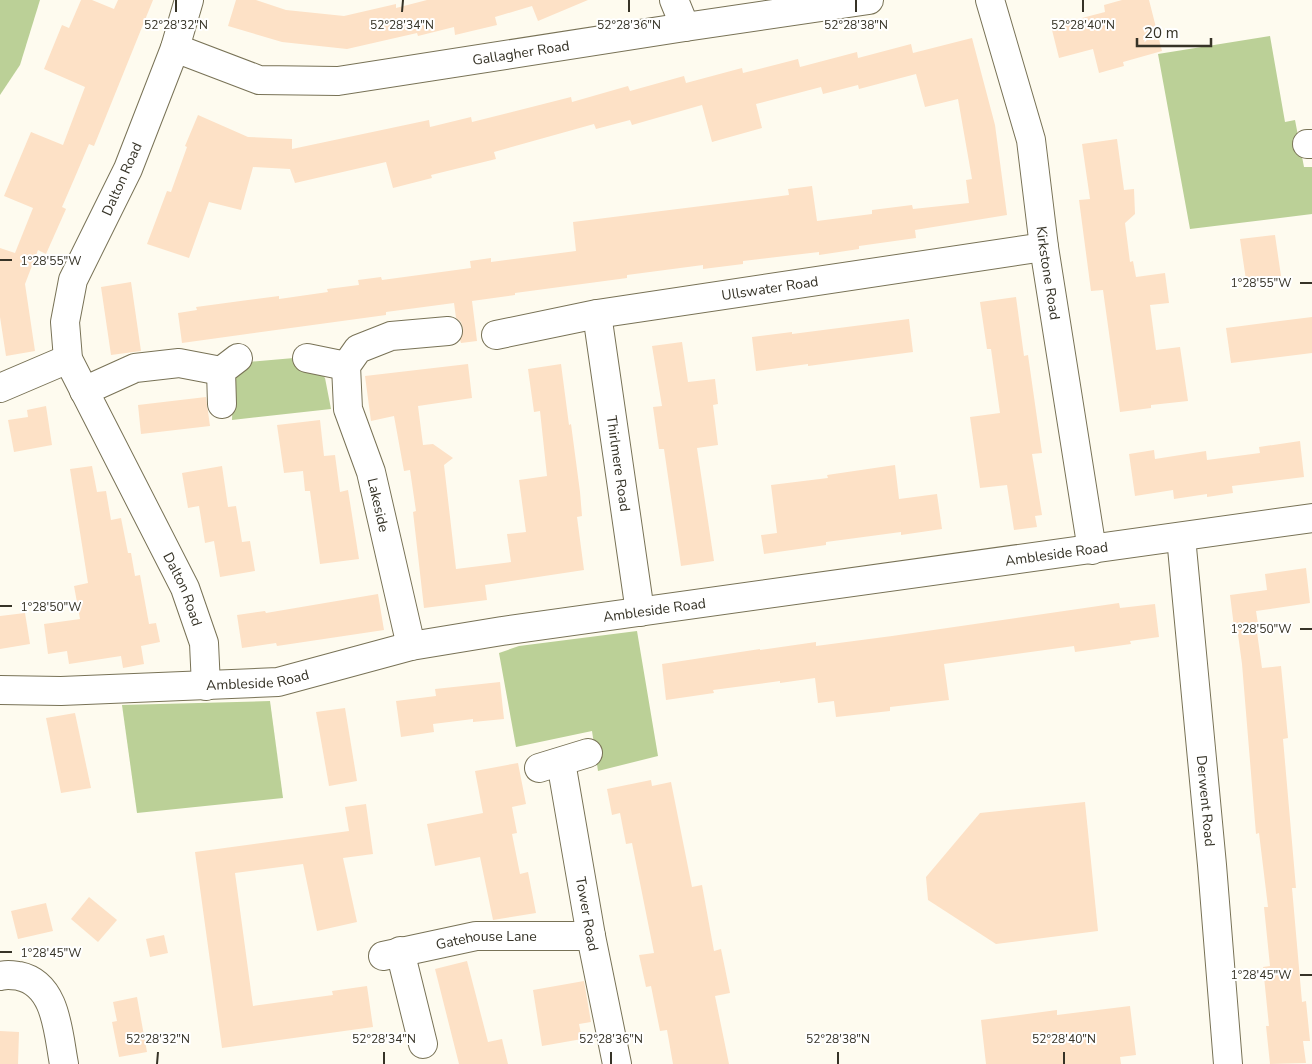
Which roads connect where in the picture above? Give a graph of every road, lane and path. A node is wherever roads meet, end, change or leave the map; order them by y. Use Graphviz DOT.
graph roads {
  1 [pos="189,0"];
  2 [pos="674,0"];
  3 [pos="869,0"];
  4 [pos="990,0"];
  5 [pos="685,27"];
  6 [pos="175,48"];
  7 [pos="1044,247"];
  8 [pos="598,314"];
  9 [pos="448,331"];
  10 [pos="496,335"];
  11 [pos="68,358"];
  12 [pos="307,358"];
  13 [pos="346,366"];
  14 [pos="0,388"];
  15 [pos="84,392"];
  16 [pos="222,404"];
  17 [pos="1312,518"];
  18 [pos="1181,537"];
  19 [pos="1092,550"];
  20 [pos="640,612"];
  21 [pos="410,646"];
  22 [pos="206,686"];
  23 [pos="0,690"];
  24 [pos="588,753"];
  25 [pos="591,936"];
  26 [pos="0,976"];
  27 [pos="423,1044"];
  28 [pos="64,1064"];
  29 [pos="617,1064"];
  30 [pos="1228,1064"];
  1 -- 6 [label="street, Dalton Road"];
  2 -- 5 [label="street"];
  3 -- 5 [label="street, Gallagher Road"];
  4 -- 7 [label="street, Kirkstone Road"];
  5 -- 6 [label="street, Gallagher Road"];
  6 -- 11 [label="street, Dalton Road"];
  7 -- 8 [label="street, Ullswater Road"];
  7 -- 19 [label="street, Kirkstone Road"];
  8 -- 10 [label="street, Ullswater Road"];
  8 -- 20 [label="street, Thirlmere Road"];
  9 -- 13 [label="street"];
  11 -- 14 [label="street"];
  11 -- 15 [label="street, Dalton Road"];
  12 -- 13 [label="street"];
  13 -- 21 [label="street, Lakeside"];
  15 -- 16 [label="street"];
  15 -- 22 [label="street, Dalton Road"];
  17 -- 18 [label="street, Ambleside Road"];
  18 -- 19 [label="street, Ambleside Road"];
  18 -- 30 [label="street, Derwent Road"];
  19 -- 20 [label="street, Ambleside Road"];
  20 -- 21 [label="street, Ambleside Road"];
  21 -- 22 [label="street, Ambleside Road"];
  22 -- 23 [label="street, Ambleside Road"];
  24 -- 25 [label="street, Tower Road"];
  25 -- 27 [label="street, Gatehouse Lane"];
  25 -- 29 [label="street, Tower Road"];
  26 -- 28 [label="street"];
}
